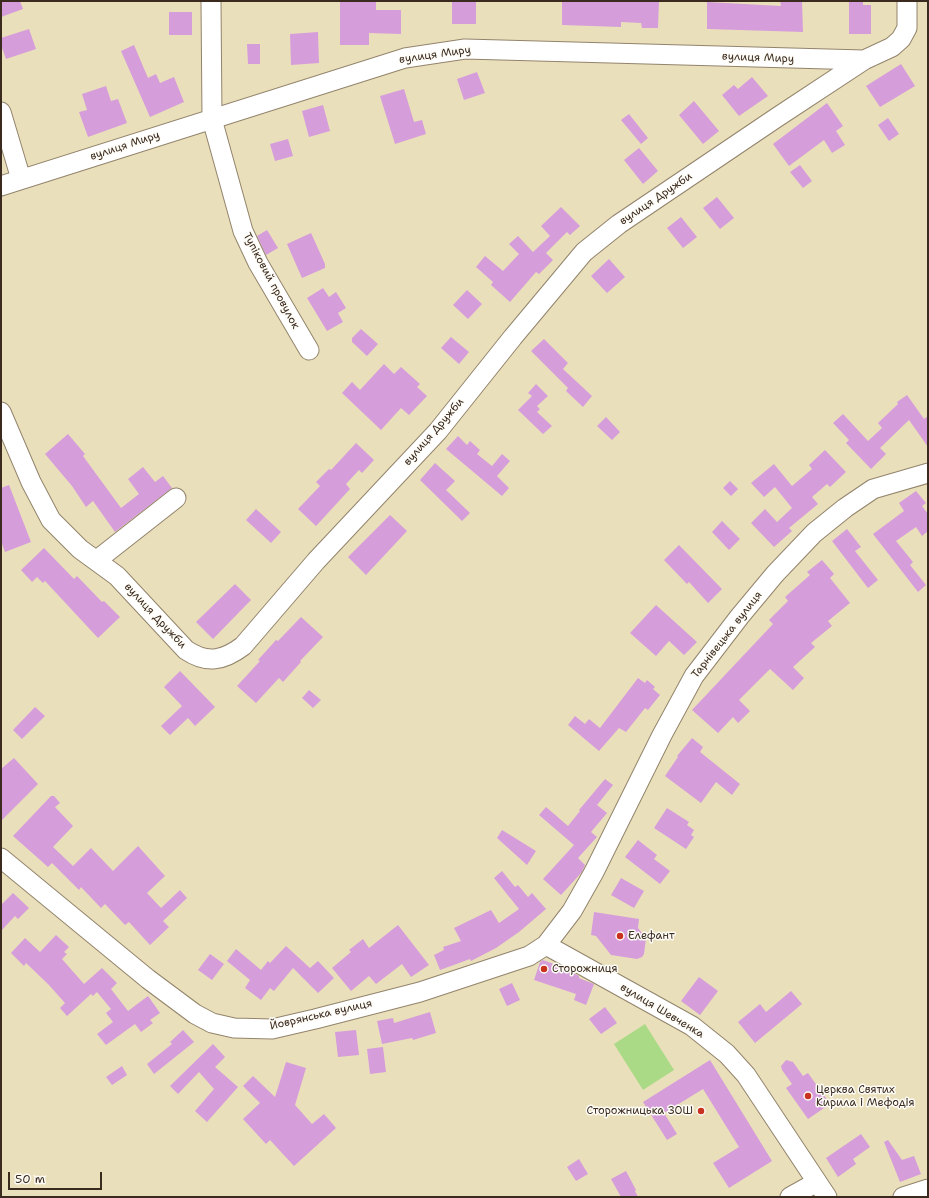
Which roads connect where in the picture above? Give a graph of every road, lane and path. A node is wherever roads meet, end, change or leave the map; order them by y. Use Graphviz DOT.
graph roads {
  1 [pos="211,1"];
  2 [pos="907,1"];
  3 [pos="864,60"];
  4 [pos="1,112"];
  5 [pos="212,119"];
  6 [pos="22,179"];
  7 [pos="1,186"];
  8 [pos="309,350"];
  9 [pos="1,412"];
  10 [pos="928,473"];
  11 [pos="176,498"];
  12 [pos="97,560"];
  13 [pos="1,858"];
  14 [pos="546,946"];
  15 [pos="928,1189"];
  16 [pos="822,1190"];
  17 [pos="790,1197"];
  18 [pos="903,1197"];
  1 -- 5 [label="street, Тупіковий провулок"];
  2 -- 3 [label="street, вулиця Дружби"];
  3 -- 5 [label="street, вулиця Миру"];
  3 -- 12 [label="street, вулиця Дружби"];
  4 -- 6 [label="street"];
  5 -- 6 [label="street, вулиця Миру"];
  5 -- 8 [label="street, Тупіковий провулок"];
  6 -- 7 [label="street, вулиця Миру"];
  9 -- 12 [label="street, вулиця Дружби"];
  10 -- 14 [label="street, Тарнівецька вулиця"];
  11 -- 12 [label="street"];
  13 -- 14 [label="street, Йоврянська вулиця"];
  14 -- 16 [label="street, вулиця Шевченка"];
  15 -- 18 [label="street"];
  16 -- 17 [label="street"];
}
